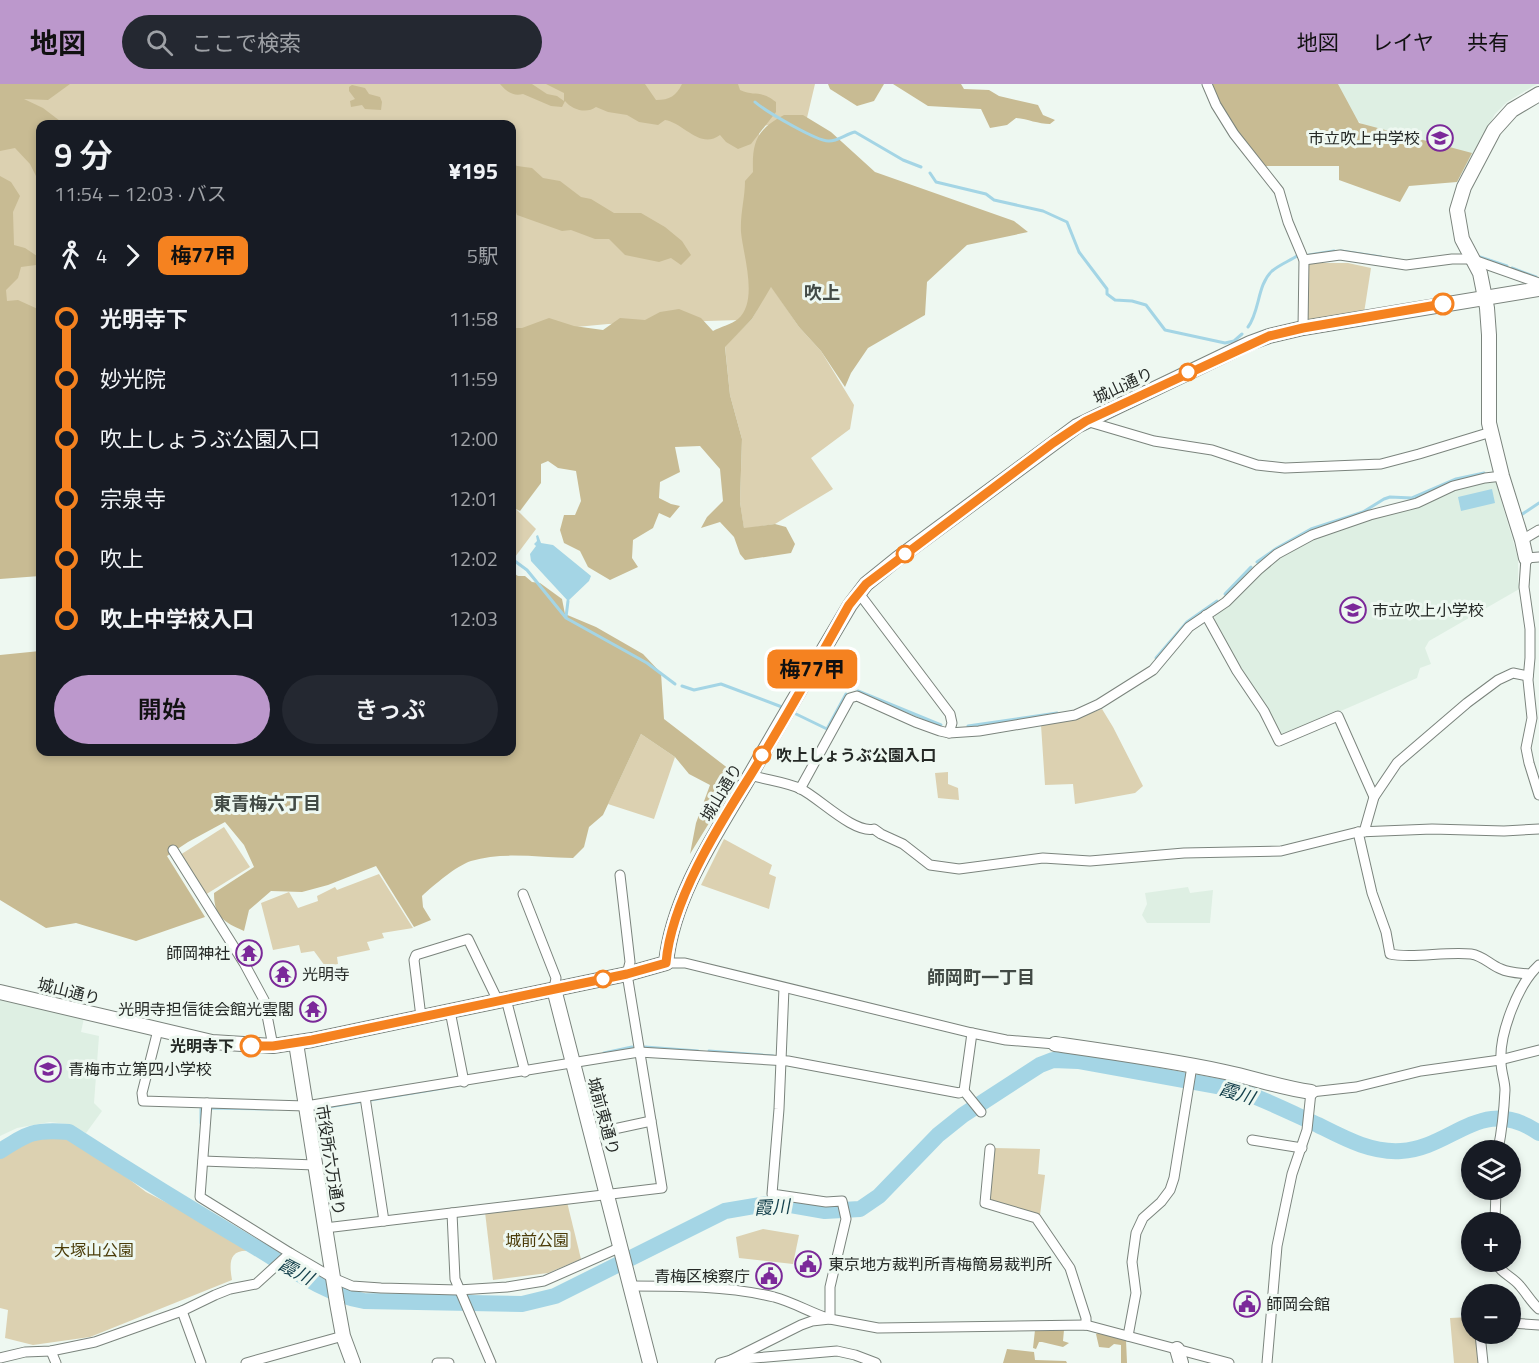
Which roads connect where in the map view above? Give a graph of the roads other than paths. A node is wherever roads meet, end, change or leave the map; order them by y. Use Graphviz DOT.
graph roads {
  1 [pos="1207,84"];
  2 [pos="1539,94"];
  3 [pos="1471,259"];
  4 [pos="1304,260"];
  5 [pos="1539,284"];
  6 [pos="1539,289"];
  7 [pos="1485,297"];
  8 [pos="1303,328"];
  9 [pos="1086,421"];
  10 [pos="1491,432"];
  11 [pos="1502,476"];
  12 [pos="1539,530"];
  13 [pos="1522,540"];
  14 [pos="1532,557"];
  15 [pos="858,592"];
  16 [pos="1206,615"];
  17 [pos="1539,624"];
  18 [pos="1530,629"];
  19 [pos="1528,676"];
  20 [pos="949,733"];
  21 [pos="750,775"];
  22 [pos="800,789"];
  23 [pos="1539,795"];
  24 [pos="1374,797"];
  25 [pos="1539,829"];
  26 [pos="1361,832"];
  27 [pos="173,850"];
  28 [pos="620,875"];
  29 [pos="523,894"];
  30 [pos="666,963"];
  31 [pos="1539,964"];
  32 [pos="627,974"];
  33 [pos="1529,974"];
  34 [pos="784,988"];
  35 [pos="554,989"];
  36 [pos="0,992"];
  37 [pos="502,1000"];
  38 [pos="450,1011"];
  39 [pos="421,1017"];
  40 [pos="158,1030"];
  41 [pos="972,1033"];
  42 [pos="296,1043"];
  43 [pos="1055,1044"];
  44 [pos="273,1046"];
  45 [pos="1539,1050"];
  46 [pos="639,1052"];
  47 [pos="782,1060"];
  48 [pos="1500,1060"];
  49 [pos="573,1063"];
  50 [pos="1192,1070"];
  51 [pos="525,1072"];
  52 [pos="464,1082"];
  53 [pos="964,1091"];
  54 [pos="1311,1092"];
  55 [pos="365,1101"];
  56 [pos="207,1106"];
  57 [pos="306,1110"];
  58 [pos="981,1112"];
  59 [pos="651,1121"];
  60 [pos="591,1134"];
  61 [pos="1252,1140"];
  62 [pos="1500,1140"];
  63 [pos="1302,1148"];
  64 [pos="990,1149"];
  65 [pos="203,1161"];
  66 [pos="315,1165"];
  67 [pos="608,1195"];
  68 [pos="452,1213"];
  69 [pos="384,1221"];
  70 [pos="325,1228"];
  71 [pos="621,1249"];
  72 [pos="288,1254"];
  73 [pos="1503,1272"];
  74 [pos="333,1280"];
  75 [pos="631,1286"];
  76 [pos="460,1292"];
  77 [pos="1539,1309"];
  78 [pos="182,1311"];
  79 [pos="830,1319"];
  80 [pos="1521,1324"];
  81 [pos="1086,1325"];
  82 [pos="1539,1325"];
  83 [pos="344,1336"];
  84 [pos="1128,1336"];
  85 [pos="1481,1344"];
  86 [pos="51,1351"];
  87 [pos="844,1351"];
  88 [pos="1179,1356"];
  89 [pos="0,1358"];
  90 [pos="735,1361"];
  91 [pos="56,1363"];
  92 [pos="201,1363"];
  93 [pos="246,1363"];
  94 [pos="352,1363"];
  95 [pos="437,1363"];
  96 [pos="449,1363"];
  97 [pos="491,1363"];
  98 [pos="650,1363"];
  99 [pos="720,1363"];
  100 [pos="846,1363"];
  101 [pos="876,1363"];
  102 [pos="1229,1363"];
  103 [pos="1267,1363"];
  104 [pos="1483,1363"];
  1 -- 4 [label="street"];
  2 -- 3 [label="street"];
  3 -- 4 [label="street"];
  3 -- 5 [label="street"];
  3 -- 7 [label="street"];
  4 -- 8 [label="street"];
  6 -- 7 [label="street, 城山通り"];
  7 -- 8 [label="street, 城山通り"];
  7 -- 10 [label="street"];
  8 -- 9 [label="street, 城山通り"];
  9 -- 10 [label="street"];
  9 -- 15 [label="street, 城山通り"];
  10 -- 11 [label="street"];
  11 -- 13 [label="street"];
  11 -- 16 [label="street"];
  12 -- 13 [label="street"];
  13 -- 14 [label="street"];
  14 -- 18 [label="street"];
  15 -- 20 [label="street"];
  15 -- 21 [label="street, 城山通り"];
  16 -- 20 [label="street"];
  16 -- 24 [label="street"];
  17 -- 18 [label="street"];
  18 -- 19 [label="street"];
  19 -- 23 [label="street"];
  19 -- 24 [label="street"];
  20 -- 22 [label="street"];
  21 -- 22 [label="street"];
  21 -- 30 [label="street, 城山通り"];
  22 -- 26 [label="street"];
  24 -- 26 [label="street"];
  25 -- 26 [label="street"];
  26 -- 33 [label="street"];
  27 -- 44 [label="street"];
  28 -- 32 [label="street"];
  29 -- 35 [label="street"];
  30 -- 32 [label="street, 城山通り"];
  30 -- 34 [label="street"];
  31 -- 33 [label="street"];
  32 -- 35 [label="street, 城山通り"];
  32 -- 46 [label="street"];
  33 -- 48 [label="street"];
  34 -- 41 [label="street"];
  34 -- 47 [label="street"];
  35 -- 37 [label="street, 城山通り"];
  35 -- 49 [label="street, 城前東通り"];
  36 -- 40 [label="street, 城山通り"];
  37 -- 38 [label="street, 城山通り"];
  37 -- 39 [label="street"];
  37 -- 51 [label="street"];
  38 -- 39 [label="street, 城山通り"];
  38 -- 52 [label="street"];
  39 -- 42 [label="street, 城山通り"];
  40 -- 44 [label="street, 城山通り"];
  40 -- 56 [label="street"];
  41 -- 43 [label="street"];
  41 -- 53 [label="street"];
  42 -- 44 [label="street, 城山通り"];
  42 -- 57 [label="street, 市役所六万通り"];
  43 -- 50 [label="street"];
  45 -- 48 [label="street"];
  46 -- 47 [label="street"];
  46 -- 49 [label="street"];
  46 -- 59 [label="street"];
  47 -- 53 [label="street"];
  47 -- 79 [label="street"];
  48 -- 54 [label="street"];
  48 -- 62 [label="street"];
  49 -- 51 [label="street"];
  49 -- 60 [label="street, 城前東通り"];
  50 -- 54 [label="street"];
  50 -- 84 [label="street"];
  51 -- 52 [label="street"];
  52 -- 55 [label="street"];
  53 -- 58 [label="street"];
  54 -- 63 [label="street"];
  55 -- 57 [label="street"];
  55 -- 69 [label="street"];
  56 -- 57 [label="street"];
  56 -- 65 [label="street"];
  57 -- 66 [label="street, 市役所六万通り"];
  59 -- 60 [label="street"];
  59 -- 67 [label="street"];
  60 -- 67 [label="street, 城前東通り"];
  61 -- 63 [label="street"];
  63 -- 103 [label="street"];
  64 -- 81 [label="street"];
  65 -- 66 [label="street"];
  65 -- 72 [label="street"];
  66 -- 70 [label="street, 市役所六万通り"];
  67 -- 68 [label="street"];
  67 -- 71 [label="street, 城前東通り"];
  68 -- 69 [label="street"];
  68 -- 76 [label="street"];
  69 -- 70 [label="street"];
  70 -- 74 [label="street, 市役所六万通り"];
  71 -- 75 [label="street, 城前東通り"];
  71 -- 76 [label="street"];
  72 -- 74 [label="street"];
  72 -- 78 [label="street"];
  73 -- 77 [label="street"];
  74 -- 76 [label="street"];
  74 -- 83 [label="street, 市役所六万通り"];
  75 -- 79 [label="street"];
  75 -- 98 [label="street"];
  76 -- 97 [label="street"];
  78 -- 86 [label="street"];
  78 -- 92 [label="street"];
  79 -- 81 [label="street"];
  79 -- 90 [label="street"];
  80 -- 82 [label="street"];
  81 -- 84 [label="street"];
  83 -- 93 [label="street"];
  83 -- 94 [label="street"];
  84 -- 88 [label="street"];
  85 -- 104 [label="street"];
  86 -- 89 [label="street"];
  86 -- 91 [label="street"];
  87 -- 90 [label="street"];
  87 -- 100 [label="street"];
  87 -- 101 [label="street"];
  88 -- 102 [label="street"];
  90 -- 99 [label="street"];
  95 -- 96 [label="street"];
}
